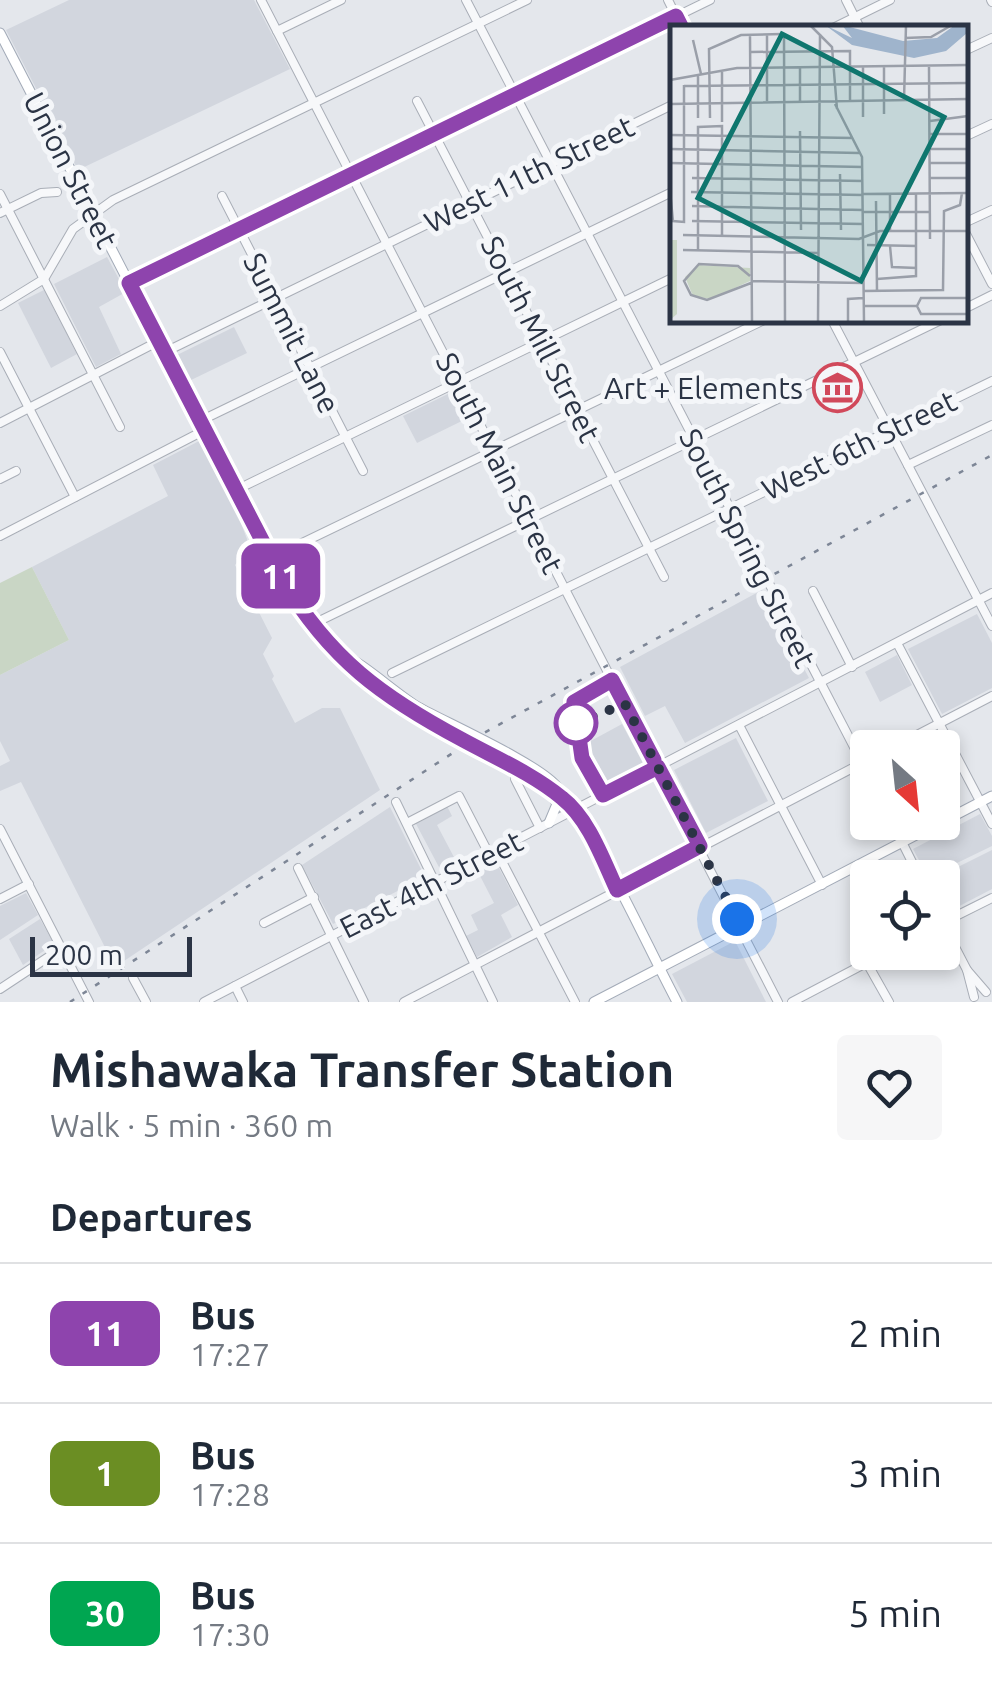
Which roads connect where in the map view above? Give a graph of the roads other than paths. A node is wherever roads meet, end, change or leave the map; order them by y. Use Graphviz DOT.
graph roads {
  1 [pos="261,0"];
  2 [pos="342,0"];
  3 [pos="466,0"];
  4 [pos="528,0"];
  5 [pos="668,0"];
  6 [pos="710,0"];
  7 [pos="846,0"];
  8 [pos="890,0"];
  9 [pos="676,16"];
  10 [pos="855,17"];
  11 [pos="478,24"];
  12 [pos="680,25"];
  13 [pos="839,25"];
  14 [pos="859,25"];
  15 [pos="277,31"];
  16 [pos="0,33"];
  17 [pos="992,38"];
  18 [pos="967,50"];
  19 [pos="515,95"];
  20 [pos="417,101"];
  21 [pos="314,103"];
  22 [pos="670,106"];
  23 [pos="992,124"];
  24 [pos="435,134"];
  25 [pos="967,136"];
  26 [pos="551,164"];
  27 [pos="351,175"];
  28 [pos="57,192"];
  29 [pos="670,193"];
  30 [pos="0,194"];
  31 [pos="222,196"];
  32 [pos="470,203"];
  33 [pos="992,210"];
  34 [pos="4,211"];
  35 [pos="92,213"];
  36 [pos="967,225"];
  37 [pos="239,230"];
  38 [pos="967,233"];
  39 [pos="586,234"];
  40 [pos="387,244"];
  41 [pos="506,272"];
  42 [pos="44,279"];
  43 [pos="670,279"];
  44 [pos="129,283"];
  45 [pos="992,284"];
  46 [pos="992,295"];
  47 [pos="274,298"];
  48 [pos="621,303"];
  49 [pos="0,306"];
  50 [pos="967,308"];
  51 [pos="422,313"];
  52 [pos="760,322"];
  53 [pos="833,322"];
  54 [pos="937,322"];
  55 [pos="159,341"];
  56 [pos="542,341"];
  57 [pos="0,352"];
  58 [pos="164,352"];
  59 [pos="854,362"];
  60 [pos="310,368"];
  61 [pos="657,371"];
  62 [pos="93,374"];
  63 [pos="992,381"];
  64 [pos="458,382"];
  65 [pos="29,408"];
  66 [pos="577,410"];
  67 [pos="0,423"];
  68 [pos="992,425"];
  69 [pos="203,426"];
  70 [pos="120,427"];
  71 [pos="890,431"];
  72 [pos="345,436"];
  73 [pos="692,440"];
  74 [pos="494,451"];
  75 [pos="908,466"];
  76 [pos="363,470"];
  77 [pos="16,471"];
  78 [pos="612,478"];
  79 [pos="0,479"];
  80 [pos="236,490"];
  81 [pos="75,497"];
  82 [pos="728,509"];
  83 [pos="529,519"];
  84 [pos="0,536"];
  85 [pos="649,548"];
  86 [pos="270,558"];
  87 [pos="664,577"];
  88 [pos="565,588"];
  89 [pos="813,590"];
  90 [pos="992,593"];
  91 [pos="979,601"];
  92 [pos="313,624"];
  93 [pos="992,626"];
  94 [pos="897,643"];
  95 [pos="342,656"];
  96 [pos="852,667"];
  97 [pos="392,673"];
  98 [pos="819,684"];
  99 [pos="992,696"];
  100 [pos="939,723"];
  101 [pos="739,725"];
  102 [pos="926,730"];
  103 [pos="850,737"];
  104 [pos="658,767"];
  105 [pos="850,770"];
  106 [pos="515,779"];
  107 [pos="548,788"];
  108 [pos="992,796"];
  109 [pos="562,797"];
  110 [pos="396,802"];
  111 [pos="981,802"];
  112 [pos="781,806"];
  113 [pos="574,810"];
  114 [pos="960,813"];
  115 [pos="407,824"];
  116 [pos="992,824"];
  117 [pos="545,826"];
  118 [pos="0,829"];
  119 [pos="901,840"];
  120 [pos="909,840"];
  121 [pos="903,843"];
  122 [pos="700,846"];
  123 [pos="493,852"];
  124 [pos="911,860"];
  125 [pos="298,868"];
  126 [pos="434,883"];
  127 [pos="28,884"];
  128 [pos="822,884"];
  129 [pos="617,890"];
  130 [pos="314,897"];
  131 [pos="992,898"];
  132 [pos="0,899"];
  133 [pos="960,914"];
  134 [pos="264,923"];
  135 [pos="740,926"];
  136 [pos="538,931"];
  137 [pos="332,936"];
  138 [pos="62,948"];
  139 [pos="960,956"];
  140 [pos="474,965"];
  141 [pos="659,968"];
  142 [pos="854,970"];
  143 [pos="871,970"];
  144 [pos="967,970"];
  145 [pos="133,978"];
  146 [pos="235,986"];
  147 [pos="0,988"];
  148 [pos="990,994"];
  149 [pos="972,1000"];
  150 [pos="89,1002"];
  151 [pos="146,1002"];
  152 [pos="204,1002"];
  153 [pos="243,1002"];
  154 [pos="364,1002"];
  155 [pos="404,1002"];
  156 [pos="493,1002"];
  157 [pos="575,1002"];
  158 [pos="594,1002"];
  159 [pos="677,1002"];
  160 [pos="778,1002"];
  161 [pos="792,1002"];
  162 [pos="889,1002"];
  1 -- 15 [label="street, South Main Street"];
  2 -- 15 [label="street"];
  3 -- 11 [label="street, South Spring Street"];
  4 -- 11 [label="street"];
  5 -- 9 [label="street"];
  6 -- 9 [label="street"];
  7 -- 10 [label="street"];
  8 -- 10 [label="street"];
  9 -- 12 [label="street"];
  9 -- 19 [label="street"];
  10 -- 13 [label="street"];
  10 -- 14 [label="street"];
  11 -- 19 [label="street, South Spring Street"];
  11 -- 21 [label="street"];
  15 -- 21 [label="street, South Main Street"];
  16 -- 35 [label="main road, Union Street"];
  17 -- 18 [label="street"];
  19 -- 24 [label="street"];
  19 -- 26 [label="street, South Spring Street"];
  20 -- 24 [label="street, South Mill Street"];
  21 -- 27 [label="street, South Main Street"];
  21 -- 35 [label="street"];
  22 -- 26 [label="street, West 11th Street"];
  23 -- 25 [label="street"];
  24 -- 27 [label="street"];
  24 -- 32 [label="street, South Mill Street"];
  26 -- 32 [label="street, West 11th Street"];
  26 -- 39 [label="street, South Spring Street"];
  27 -- 37 [label="street"];
  27 -- 40 [label="street, South Main Street"];
  28 -- 34 [label="street"];
  29 -- 39 [label="street"];
  30 -- 34 [label="street"];
  31 -- 37 [label="street, Summit Lane"];
  32 -- 40 [label="street, West 11th Street"];
  32 -- 41 [label="street, South Mill Street"];
  33 -- 36 [label="street"];
  34 -- 42 [label="street"];
  35 -- 42 [label="street"];
  35 -- 44 [label="main road, Union Street"];
  37 -- 44 [label="street"];
  37 -- 47 [label="street, Summit Lane"];
  38 -- 45 [label="street"];
  39 -- 41 [label="street"];
  39 -- 48 [label="street, South Spring Street"];
  40 -- 47 [label="street, West 11th Street"];
  40 -- 51 [label="street, South Main Street"];
  41 -- 51 [label="street"];
  41 -- 56 [label="street, South Mill Street"];
  42 -- 49 [label="street"];
  42 -- 62 [label="street"];
  43 -- 48 [label="street"];
  44 -- 55 [label="main road, Union Street"];
  46 -- 50 [label="street"];
  47 -- 58 [label="street, West 11th Street"];
  47 -- 60 [label="street, Summit Lane"];
  48 -- 56 [label="street"];
  48 -- 61 [label="street, South Spring Street"];
  51 -- 60 [label="street"];
  51 -- 64 [label="street, South Main Street"];
  52 -- 61 [label="street"];
  53 -- 59 [label="street"];
  54 -- 59 [label="street"];
  55 -- 58 [label="main road, Union Street"];
  55 -- 62 [label="street"];
  56 -- 64 [label="street"];
  56 -- 66 [label="street, South Mill Street"];
  57 -- 65 [label="street"];
  58 -- 69 [label="main road, Union Street"];
  59 -- 71 [label="street"];
  59 -- 73 [label="street"];
  60 -- 69 [label="street"];
  60 -- 72 [label="street, Summit Lane"];
  61 -- 66 [label="street"];
  61 -- 73 [label="street, South Spring Street"];
  62 -- 65 [label="street"];
  62 -- 70 [label="street"];
  63 -- 71 [label="street, West 6th Street"];
  64 -- 72 [label="street"];
  64 -- 74 [label="street, South Main Street"];
  65 -- 67 [label="street"];
  65 -- 81 [label="street"];
  66 -- 74 [label="street"];
  66 -- 78 [label="street, South Mill Street"];
  68 -- 75 [label="street"];
  69 -- 80 [label="main road, Union Street"];
  69 -- 81 [label="street"];
  71 -- 75 [label="street"];
  71 -- 82 [label="street, West 6th Street"];
  72 -- 76 [label="street, Summit Lane"];
  72 -- 80 [label="street"];
  73 -- 78 [label="street"];
  73 -- 82 [label="street, South Spring Street"];
  74 -- 83 [label="street, South Main Street"];
  74 -- 86 [label="street"];
  75 -- 91 [label="street"];
  77 -- 79 [label="street"];
  78 -- 83 [label="street"];
  78 -- 85 [label="street, South Mill Street"];
  80 -- 86 [label="main road, Union Street"];
  81 -- 84 [label="street"];
  82 -- 85 [label="street, West 6th Street"];
  82 -- 98 [label="street, South Spring Street"];
  83 -- 88 [label="street, South Main Street"];
  83 -- 92 [label="street"];
  85 -- 87 [label="street, South Mill Street"];
  85 -- 88 [label="street, West 6th Street"];
  86 -- 92 [label="main road, Union Street"];
  88 -- 97 [label="street, West 6th Street"];
  88 -- 104 [label="street, South Main Street"];
  89 -- 96 [label="street"];
  90 -- 91 [label="street, East 4th Street"];
  91 -- 93 [label="street"];
  91 -- 94 [label="street, East 4th Street"];
  92 -- 95 [label="main road, Union Street"];
  94 -- 96 [label="street, East 4th Street"];
  94 -- 100 [label="street"];
  95 -- 107 [label="main road"];
  95 -- 109 [label="main road"];
  96 -- 98 [label="street, East 4th Street"];
  98 -- 101 [label="street, East 4th Street"];
  98 -- 103 [label="street, South Spring Street"];
  99 -- 100 [label="street"];
  100 -- 102 [label="street"];
  100 -- 111 [label="street"];
  101 -- 104 [label="street, East 4th Street"];
  101 -- 112 [label="street"];
  104 -- 113 [label="street, East 4th Street"];
  104 -- 122 [label="street, South Main Street"];
  105 -- 112 [label="street"];
  106 -- 117 [label="street"];
  107 -- 109 [label="main road"];
  107 -- 117 [label="main road"];
  108 -- 111 [label="main road"];
  109 -- 113 [label="main road"];
  110 -- 115 [label="street"];
  111 -- 114 [label="main road"];
  111 -- 116 [label="street"];
  112 -- 122 [label="street"];
  112 -- 128 [label="street"];
  113 -- 117 [label="street, East 4th Street"];
  113 -- 129 [label="main road"];
  115 -- 123 [label="street"];
  115 -- 126 [label="street"];
  117 -- 123 [label="street, East 4th Street"];
  118 -- 127 [label="street"];
  119 -- 121 [label="street"];
  120 -- 121 [label="main road"];
  121 -- 124 [label="street"];
  121 -- 128 [label="main road"];
  122 -- 129 [label="street"];
  122 -- 135 [label="street, South Main Street"];
  123 -- 126 [label="street, East 4th Street"];
  123 -- 136 [label="street"];
  125 -- 130 [label="street"];
  126 -- 137 [label="street, East 4th Street"];
  126 -- 140 [label="street"];
  127 -- 132 [label="street"];
  127 -- 138 [label="street"];
  128 -- 135 [label="main road"];
  129 -- 136 [label="street"];
  129 -- 141 [label="main road"];
  130 -- 134 [label="street"];
  130 -- 137 [label="street"];
  131 -- 133 [label="street"];
  135 -- 141 [label="main road"];
  135 -- 160 [label="street, South Main Street"];
  136 -- 140 [label="street"];
  136 -- 157 [label="street"];
  137 -- 146 [label="street, East 4th Street"];
  137 -- 154 [label="street"];
  138 -- 147 [label="street"];
  138 -- 150 [label="street"];
  139 -- 144 [label="street"];
  140 -- 155 [label="street"];
  140 -- 156 [label="street"];
  141 -- 158 [label="main road"];
  141 -- 159 [label="main road"];
  142 -- 161 [label="street"];
  143 -- 162 [label="street"];
  144 -- 148 [label="street"];
  144 -- 149 [label="street"];
  145 -- 151 [label="street"];
  146 -- 152 [label="street, East 4th Street"];
  146 -- 153 [label="street"];
  148 -- 149 [label="street"];
}
